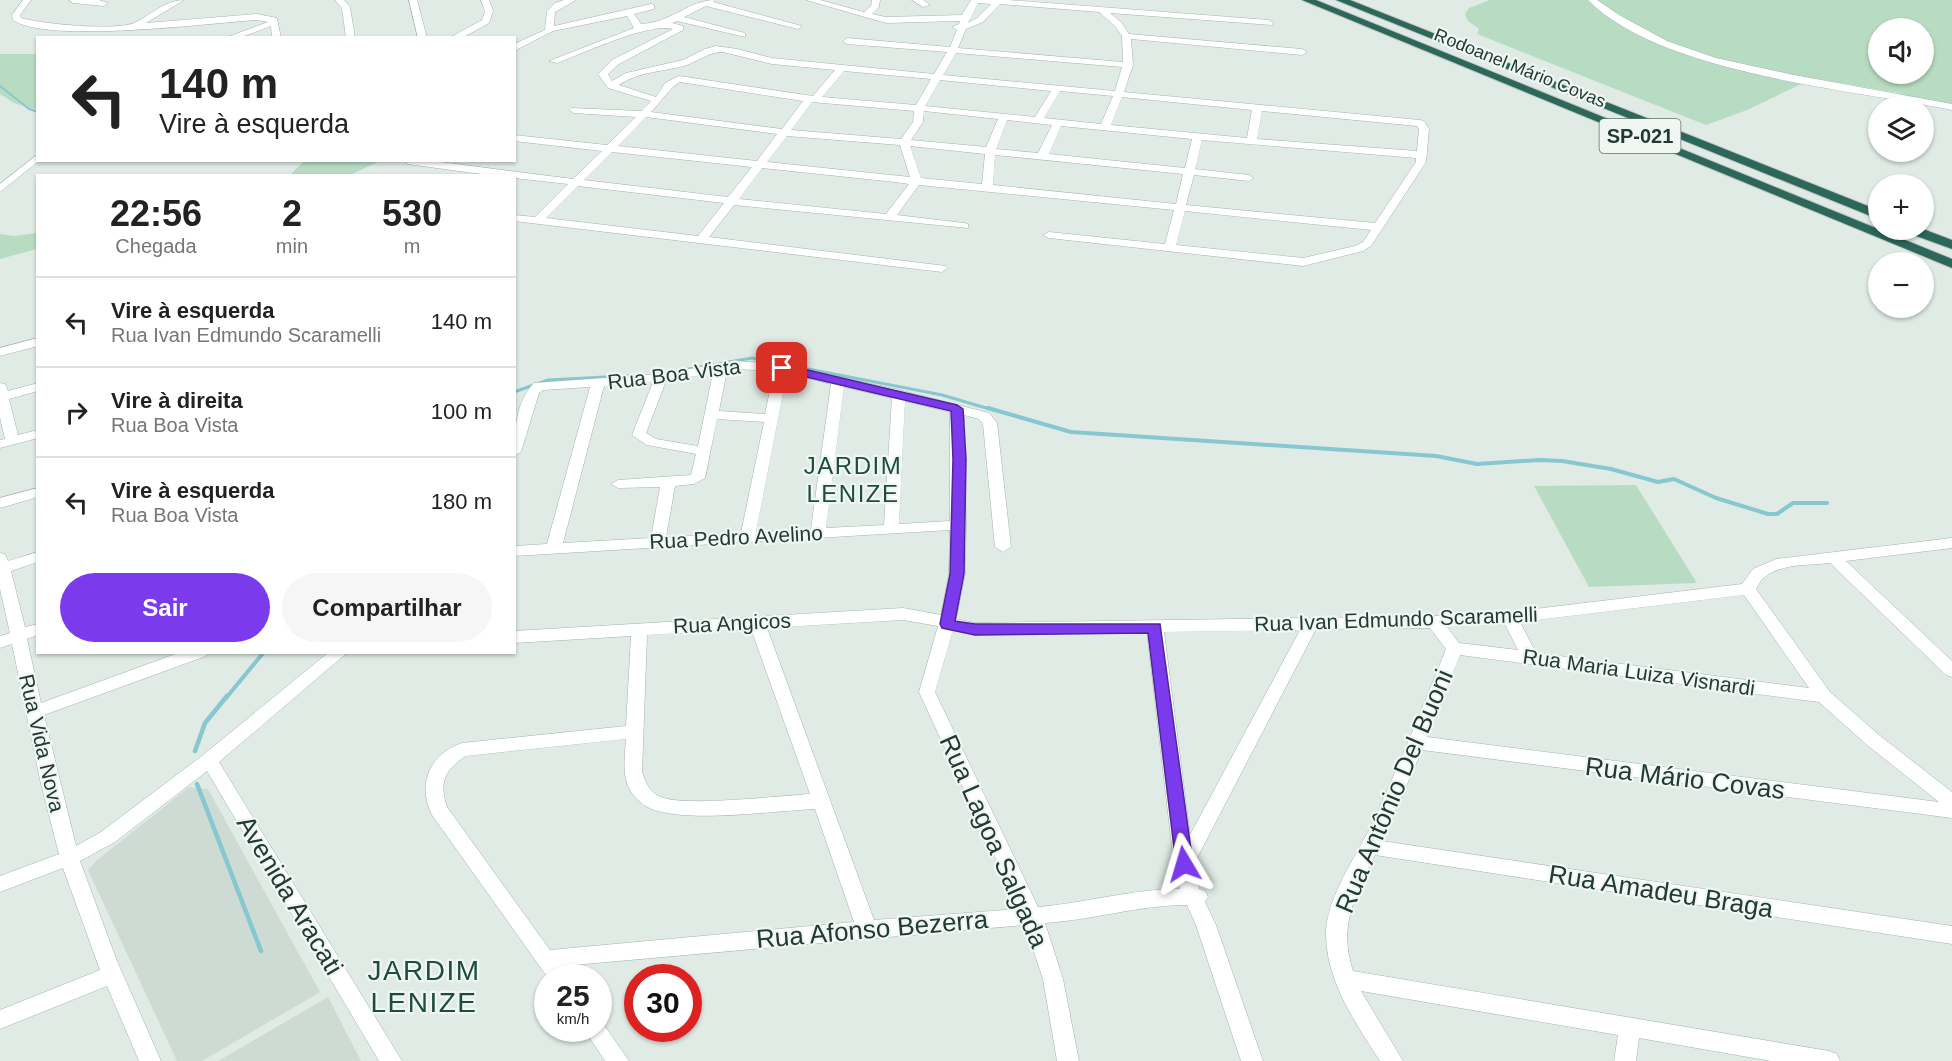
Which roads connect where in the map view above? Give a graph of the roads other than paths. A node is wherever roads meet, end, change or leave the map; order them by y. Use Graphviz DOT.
graph roads {
  1 [pos="27,0"];
  2 [pos="73,0"];
  3 [pos="180,0"];
  4 [pos="339,0"];
  5 [pos="413,0"];
  6 [pos="485,0"];
  7 [pos="572,0"];
  8 [pos="810,0"];
  9 [pos="876,0"];
  10 [pos="916,0"];
  11 [pos="976,0"];
  12 [pos="1307,0"];
  13 [pos="1341,0"];
  14 [pos="1592,0"];
  15 [pos="708,1"];
  16 [pos="996,1"];
  17 [pos="104,3"];
  18 [pos="655,3"];
  19 [pos="926,5"];
  20 [pos="1102,11"];
  21 [pos="629,13"];
  22 [pos="865,15"];
  23 [pos="677,18"];
  24 [pos="275,22"];
  25 [pos="964,23"];
  26 [pos="1269,23"];
  27 [pos="666,24"];
  28 [pos="639,25"];
  29 [pos="160,26"];
  30 [pos="798,26"];
  31 [pos="890,27"];
  32 [pos="132,28"];
  33 [pos="95,29"];
  34 [pos="551,29"];
  35 [pos="742,35"];
  36 [pos="90,36"];
  37 [pos="154,36"];
  38 [pos="234,36"];
  39 [pos="277,36"];
  40 [pos="351,36"];
  41 [pos="422,36"];
  42 [pos="458,36"];
  43 [pos="1126,36"];
  44 [pos="847,41"];
  45 [pos="880,44"];
  46 [pos="516,47"];
  47 [pos="953,50"];
  48 [pos="1302,52"];
  49 [pos="554,61"];
  50 [pos="1128,65"];
  51 [pos="841,68"];
  52 [pos="936,78"];
  53 [pos="611,86"];
  54 [pos="1057,89"];
  55 [pos="1117,94"];
  56 [pos="812,99"];
  57 [pos="657,100"];
  58 [pos="1258,106"];
  59 [pos="1952,106"];
  60 [pos="919,108"];
  61 [pos="574,110"];
  62 [pos="643,114"];
  63 [pos="1004,116"];
  64 [pos="1038,120"];
  65 [pos="1058,122"];
  66 [pos="1105,127"];
  67 [pos="785,131"];
  68 [pos="1198,137"];
  69 [pos="516,138"];
  70 [pos="1252,141"];
  71 [pos="904,142"];
  72 [pos="608,148"];
  73 [pos="990,151"];
  74 [pos="1422,155"];
  75 [pos="1046,157"];
  76 [pos="36,159"];
  77 [pos="411,162"];
  78 [pos="758,165"];
  79 [pos="1189,172"];
  80 [pos="504,174"];
  81 [pos="516,176"];
  82 [pos="1249,178"];
  83 [pos="916,181"];
  84 [pos="574,183"];
  85 [pos="987,188"];
  86 [pos="0,189"];
  87 [pos="731,201"];
  88 [pos="1180,208"];
  89 [pos="1868,211"];
  90 [pos="516,218"];
  91 [pos="889,218"];
  92 [pos="537,221"];
  93 [pos="964,226"];
  94 [pos="1377,227"];
  95 [pos="1049,235"];
  96 [pos="1934,238"];
  97 [pos="701,240"];
  98 [pos="1952,245"];
  99 [pos="1170,248"];
  100 [pos="1952,264"];
  101 [pos="942,268"];
  102 [pos="36,343"];
  103 [pos="0,352"];
  104 [pos="720,367"];
  105 [pos="782,368"];
  106 [pos="661,378"];
  107 [pos="838,381"];
  108 [pos="598,383"];
  109 [pos="36,387"];
  110 [pos="1,392"];
  111 [pos="899,394"];
  112 [pos="957,409"];
  113 [pos="712,416"];
  114 [pos="771,418"];
  115 [pos="36,435"];
  116 [pos="6,443"];
  117 [pos="516,446"];
  118 [pos="703,451"];
  119 [pos="668,482"];
  120 [pos="618,484"];
  121 [pos="36,493"];
  122 [pos="0,503"];
  123 [pos="958,525"];
  124 [pos="891,527"];
  125 [pos="818,532"];
  126 [pos="748,536"];
  127 [pos="658,541"];
  128 [pos="1952,543"];
  129 [pos="1003,547"];
  130 [pos="554,548"];
  131 [pos="516,551"];
  132 [pos="36,557"];
  133 [pos="1833,557"];
  134 [pos="1,563"];
  135 [pos="1748,589"];
  136 [pos="1510,618"];
  137 [pos="757,622"];
  138 [pos="1434,622"];
  139 [pos="947,624"];
  140 [pos="1311,624"];
  141 [pos="1155,628"];
  142 [pos="639,629"];
  143 [pos="36,630"];
  144 [pos="17,636"];
  145 [pos="516,637"];
  146 [pos="0,642"];
  147 [pos="1455,648"];
  148 [pos="194,654"];
  149 [pos="338,654"];
  150 [pos="1530,657"];
  151 [pos="1950,665"];
  152 [pos="1824,696"];
  153 [pos="34,712"];
  154 [pos="634,732"];
  155 [pos="1418,743"];
  156 [pos="209,760"];
  157 [pos="821,801"];
  158 [pos="1952,802"];
  159 [pos="1952,811"];
  160 [pos="1370,847"];
  161 [pos="70,858"];
  162 [pos="1184,864"];
  163 [pos="0,884"];
  164 [pos="1196,897"];
  165 [pos="1032,915"];
  166 [pos="867,929"];
  167 [pos="1952,935"];
  168 [pos="545,959"];
  169 [pos="549,964"];
  170 [pos="111,975"];
  171 [pos="1346,979"];
  172 [pos="0,1020"];
  173 [pos="1630,1028"];
  174 [pos="604,1042"];
  175 [pos="150,1061"];
  176 [pos="391,1061"];
  177 [pos="618,1061"];
  178 [pos="1068,1061"];
  179 [pos="1252,1061"];
  180 [pos="1392,1061"];
  181 [pos="1625,1061"];
  182 [pos="1829,1061"];
  1 -- 33 [label="street"];
  2 -- 17 [label="street"];
  3 -- 32 [label="street"];
  4 -- 40 [label="street"];
  5 -- 41 [label="street"];
  6 -- 42 [label="street"];
  7 -- 34 [label="street"];
  8 -- 22 [label="street"];
  9 -- 22 [label="street"];
  10 -- 19 [label="street"];
  11 -- 16 [label="street"];
  11 -- 25 [label="street"];
  12 -- 100 [label="highway, Rodoanel Mário Covas / SP-021"];
  13 -- 89 [label="highway, Rodoanel Mário Covas / SP-021"];
  14 -- 59 [label="street"];
  15 -- 23 [label="street"];
  15 -- 30 [label="street"];
  16 -- 20 [label="street"];
  16 -- 25 [label="street"];
  18 -- 21 [label="street"];
  18 -- 28 [label="street"];
  20 -- 26 [label="street"];
  20 -- 43 [label="street"];
  21 -- 28 [label="street"];
  21 -- 34 [label="street"];
  22 -- 31 [label="street"];
  23 -- 27 [label="street"];
  23 -- 35 [label="street"];
  24 -- 29 [label="street"];
  24 -- 38 [label="street"];
  24 -- 39 [label="street"];
  25 -- 31 [label="street"];
  25 -- 47 [label="street"];
  27 -- 28 [label="street"];
  27 -- 53 [label="street"];
  28 -- 49 [label="street"];
  29 -- 32 [label="street"];
  29 -- 37 [label="street"];
  31 -- 45 [label="street"];
  32 -- 33 [label="street"];
  33 -- 36 [label="street"];
  34 -- 46 [label="street"];
  43 -- 48 [label="street"];
  43 -- 50 [label="street"];
  44 -- 45 [label="street"];
  45 -- 47 [label="street"];
  47 -- 50 [label="street"];
  47 -- 52 [label="street"];
  50 -- 55 [label="street"];
  51 -- 52 [label="street"];
  51 -- 53 [label="street"];
  51 -- 56 [label="street"];
  52 -- 54 [label="street"];
  52 -- 60 [label="street"];
  53 -- 57 [label="street"];
  54 -- 55 [label="street"];
  54 -- 64 [label="street"];
  55 -- 58 [label="street"];
  55 -- 66 [label="street"];
  56 -- 57 [label="street"];
  56 -- 60 [label="street"];
  56 -- 67 [label="street"];
  57 -- 62 [label="street"];
  58 -- 70 [label="street"];
  58 -- 74 [label="street"];
  60 -- 63 [label="street"];
  60 -- 71 [label="street"];
  61 -- 62 [label="street"];
  62 -- 67 [label="street"];
  62 -- 72 [label="street"];
  63 -- 64 [label="street"];
  63 -- 73 [label="street"];
  64 -- 65 [label="street"];
  65 -- 66 [label="street"];
  65 -- 75 [label="street"];
  66 -- 68 [label="street"];
  67 -- 71 [label="street"];
  67 -- 78 [label="street"];
  68 -- 70 [label="street"];
  68 -- 79 [label="street"];
  69 -- 72 [label="street"];
  70 -- 74 [label="street"];
  71 -- 73 [label="street"];
  71 -- 83 [label="street"];
  72 -- 78 [label="street"];
  72 -- 84 [label="street"];
  73 -- 75 [label="street"];
  73 -- 85 [label="street"];
  74 -- 94 [label="street"];
  75 -- 79 [label="street"];
  76 -- 86 [label="street"];
  77 -- 80 [label="street"];
  78 -- 83 [label="street"];
  78 -- 87 [label="street"];
  79 -- 82 [label="street"];
  79 -- 88 [label="street"];
  81 -- 84 [label="street"];
  83 -- 85 [label="street"];
  83 -- 91 [label="street"];
  84 -- 87 [label="street"];
  84 -- 92 [label="street"];
  85 -- 88 [label="street"];
  87 -- 91 [label="street"];
  87 -- 97 [label="street"];
  88 -- 94 [label="street"];
  88 -- 99 [label="street"];
  90 -- 92 [label="street"];
  91 -- 93 [label="street"];
  92 -- 97 [label="street"];
  94 -- 99 [label="street"];
  95 -- 99 [label="street"];
  96 -- 98 [label="highway"];
  97 -- 101 [label="street"];
  102 -- 103 [label="street"];
  104 -- 105 [label="street, Rua Boa Vista"];
  104 -- 106 [label="street, Rua Boa Vista"];
  104 -- 113 [label="street"];
  105 -- 107 [label="street, Rua Boa Vista"];
  105 -- 114 [label="street"];
  106 -- 108 [label="street, Rua Boa Vista"];
  106 -- 118 [label="street"];
  107 -- 111 [label="street, Rua Boa Vista"];
  107 -- 125 [label="street"];
  108 -- 117 [label="street, Rua Boa Vista"];
  108 -- 130 [label="street"];
  109 -- 110 [label="street"];
  110 -- 116 [label="street"];
  111 -- 112 [label="street, Rua Boa Vista"];
  111 -- 124 [label="street"];
  112 -- 123 [label="street"];
  112 -- 129 [label="street, Rua Boa Vista"];
  113 -- 114 [label="street"];
  113 -- 118 [label="street"];
  114 -- 126 [label="street"];
  115 -- 116 [label="street"];
  118 -- 119 [label="street"];
  119 -- 120 [label="street"];
  119 -- 127 [label="street"];
  121 -- 122 [label="street"];
  123 -- 124 [label="street, Rua Pedro Avelino"];
  123 -- 139 [label="street"];
  124 -- 125 [label="street, Rua Pedro Avelino"];
  125 -- 126 [label="street, Rua Pedro Avelino"];
  126 -- 127 [label="street, Rua Pedro Avelino"];
  127 -- 130 [label="street, Rua Pedro Avelino"];
  128 -- 133 [label="street"];
  130 -- 131 [label="street, Rua Pedro Avelino"];
  132 -- 134 [label="street"];
  133 -- 135 [label="street"];
  133 -- 151 [label="street"];
  134 -- 144 [label="street, Rua Vida Nova"];
  135 -- 136 [label="street, Rua Ivan Edmundo Scaramelli"];
  135 -- 152 [label="street"];
  136 -- 138 [label="street, Rua Ivan Edmundo Scaramelli"];
  136 -- 150 [label="street"];
  137 -- 139 [label="street, Rua Angicos"];
  137 -- 142 [label="street, Rua Angicos"];
  137 -- 157 [label="street"];
  138 -- 140 [label="street, Rua Ivan Edmundo Scaramelli"];
  138 -- 147 [label="street, Rua Antônio Del Buoni"];
  139 -- 141 [label="street, Rua Ivan Edmundo Scaramelli"];
  139 -- 165 [label="street, Rua Lagoa Salgada"];
  140 -- 141 [label="street, Rua Ivan Edmundo Scaramelli"];
  140 -- 162 [label="street"];
  141 -- 162 [label="street"];
  142 -- 145 [label="street, Rua Angicos"];
  142 -- 154 [label="street"];
  143 -- 144 [label="street"];
  144 -- 146 [label="street"];
  144 -- 153 [label="street, Rua Vida Nova"];
  147 -- 150 [label="street, Rua Maria Luiza Visnardi"];
  147 -- 155 [label="street, Rua Antônio Del Buoni"];
  148 -- 153 [label="street"];
  149 -- 156 [label="street"];
  150 -- 152 [label="street, Rua Maria Luiza Visnardi"];
  152 -- 158 [label="street"];
  153 -- 161 [label="street, Rua Vida Nova"];
  154 -- 157 [label="street"];
  154 -- 168 [label="street"];
  155 -- 159 [label="street, Rua Mário Covas"];
  155 -- 160 [label="street, Rua Antônio Del Buoni"];
  156 -- 161 [label="street"];
  156 -- 176 [label="street, Avenida Aracati"];
  157 -- 166 [label="street"];
  160 -- 167 [label="street, Rua Amadeu Braga"];
  160 -- 171 [label="street, Rua Antônio Del Buoni"];
  161 -- 163 [label="street"];
  161 -- 170 [label="street, Rua Vida Nova"];
  162 -- 164 [label="street"];
  164 -- 165 [label="street, Rua Afonso Bezerra"];
  164 -- 179 [label="street"];
  165 -- 166 [label="street, Rua Afonso Bezerra"];
  165 -- 178 [label="street, Rua Lagoa Salgada"];
  166 -- 168 [label="street, Rua Afonso Bezerra"];
  168 -- 169 [label="street"];
  170 -- 172 [label="street"];
  170 -- 175 [label="street, Rua Vida Nova"];
  171 -- 173 [label="street"];
  171 -- 180 [label="street, Rua Antônio Del Buoni"];
  173 -- 181 [label="street"];
  173 -- 182 [label="street"];
  174 -- 177 [label="street"];
}
